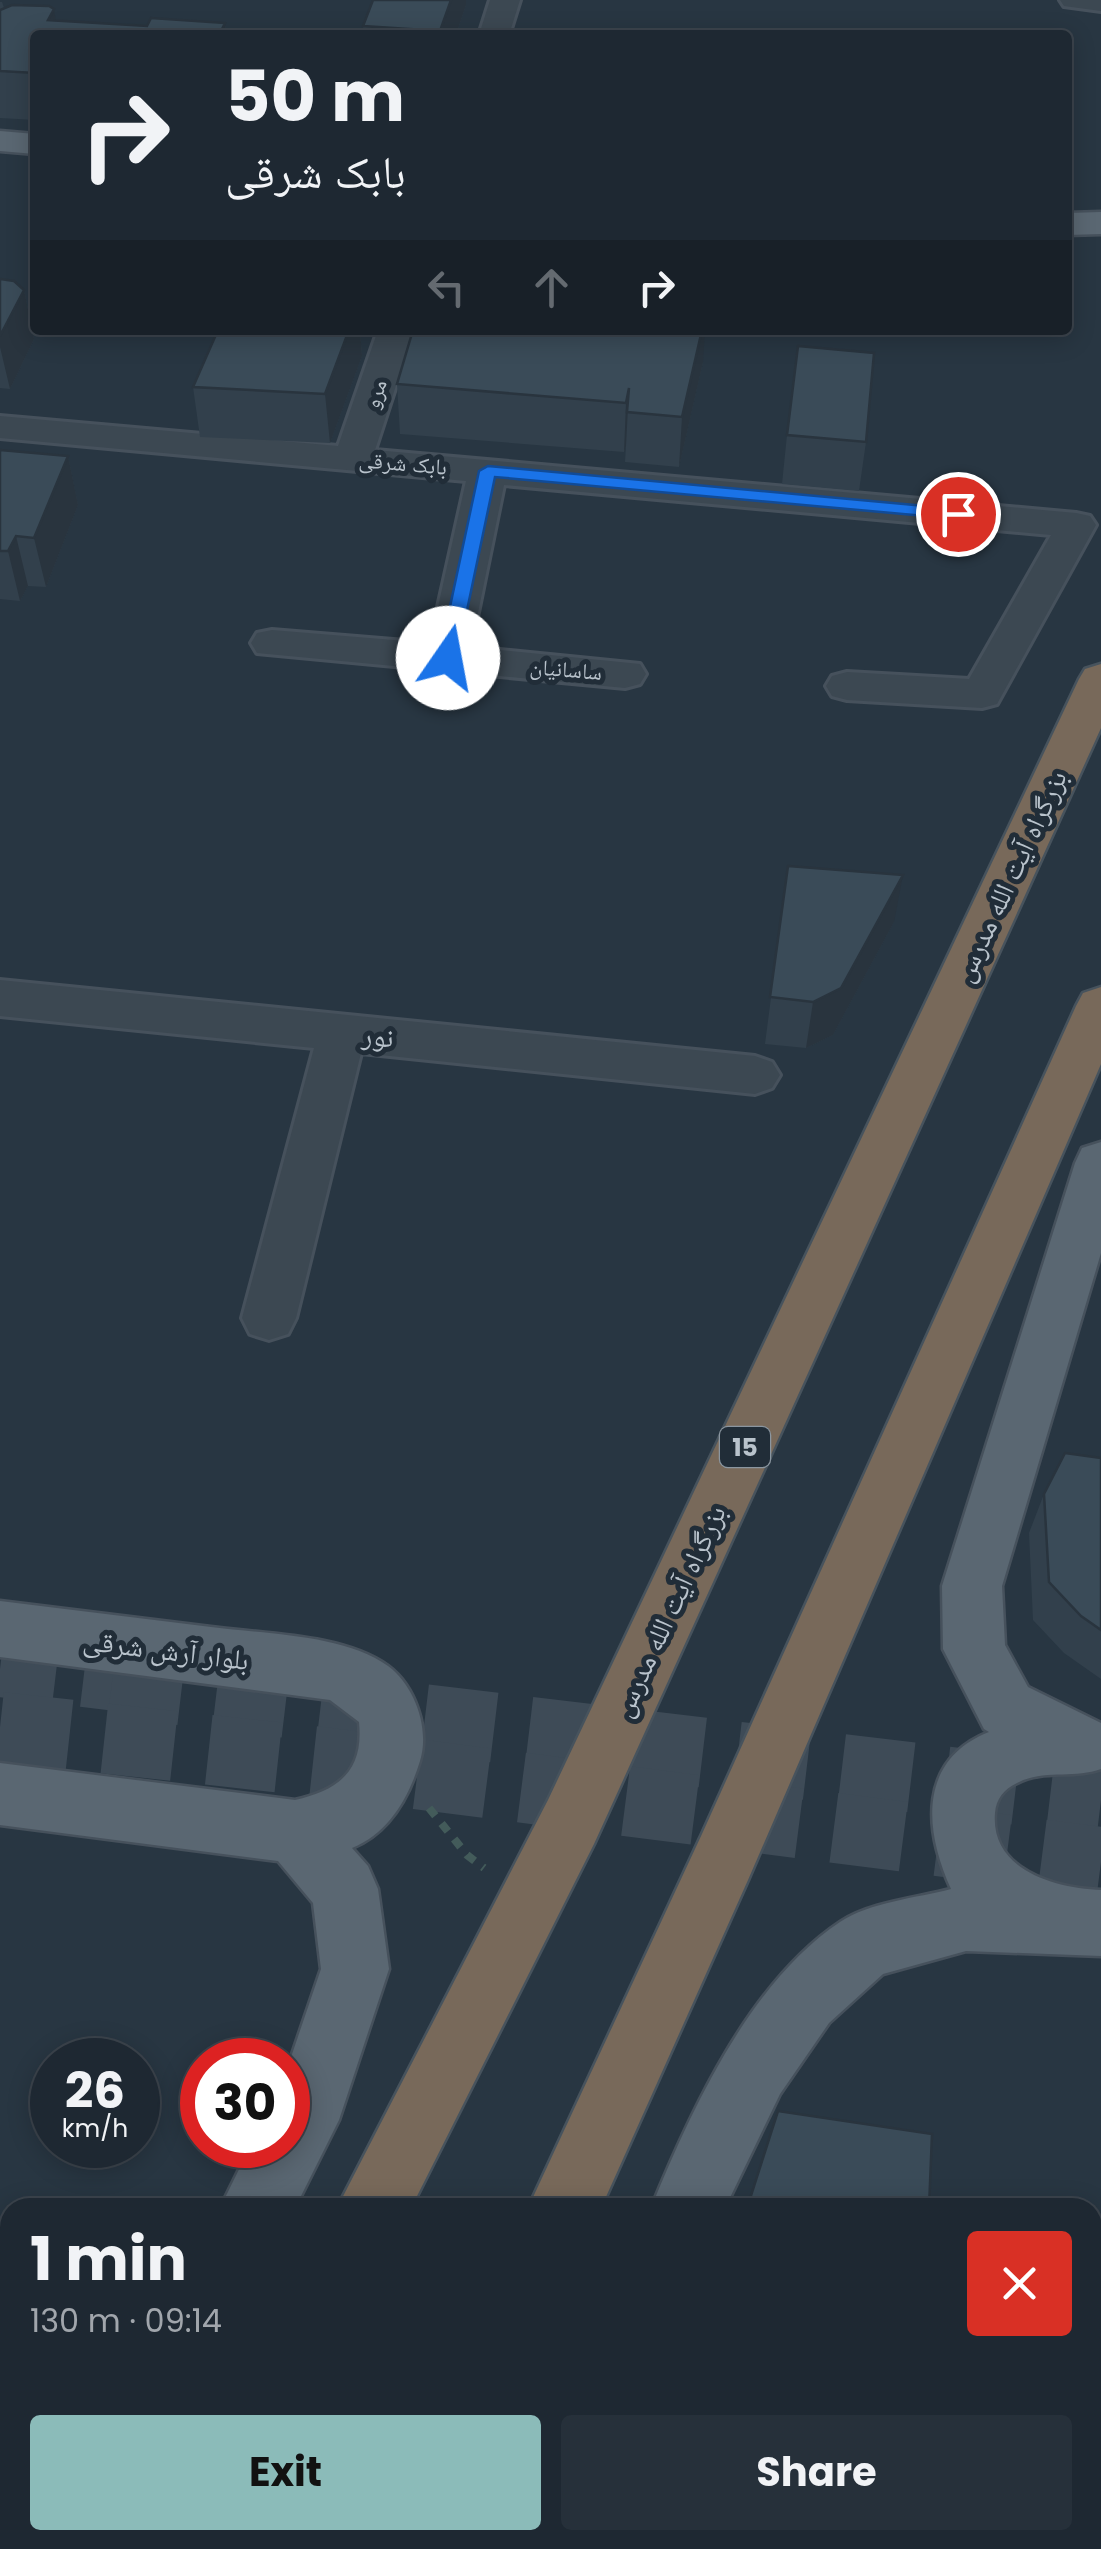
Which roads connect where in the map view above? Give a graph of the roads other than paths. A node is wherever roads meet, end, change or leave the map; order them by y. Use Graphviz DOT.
graph roads {
  1 [pos="505,0"];
  2 [pos="1075,0"];
  3 [pos="1101,2"];
  4 [pos="496,30"];
  5 [pos="0,141"];
  6 [pos="30,144"];
  7 [pos="394,335"];
  8 [pos="0,426"];
  9 [pos="353,459"];
  10 [pos="488,471"];
  11 [pos="272,643"];
  12 [pos="448,658"];
  13 [pos="625,674"];
  14 [pos="1101,679"];
  15 [pos="847,686"];
  16 [pos="0,998"];
  17 [pos="1101,1006"];
  18 [pos="342,1032"];
  19 [pos="755,1075"];
  20 [pos="1101,1163"];
  21 [pos="269,1318"];
  22 [pos="0,1629"];
  23 [pos="1086,1747"];
  24 [pos="0,1794"];
  25 [pos="295,1832"];
  26 [pos="1083,1921"];
  27 [pos="261,2198"];
  28 [pos="378,2198"];
  29 [pos="569,2198"];
  30 [pos="692,2198"];
  1 -- 4 [label="street"];
  2 -- 3 [label="street"];
  5 -- 6 [label="main road"];
  7 -- 9 [label="street, مرو"];
  8 -- 9 [label="street, بابک شرقی"];
  9 -- 10 [label="street, بابک شرقی"];
  10 -- 12 [label="street"];
  10 -- 15 [label="street, بابک شرقی"];
  11 -- 12 [label="street, ساسانیان"];
  12 -- 13 [label="street, ساسانیان"];
  14 -- 28 [label="highway, بزرگراه آیت الله مدرس / 15"];
  16 -- 18 [label="street, نور"];
  17 -- 29 [label="highway"];
  18 -- 19 [label="street, نور"];
  18 -- 21 [label="street"];
  20 -- 23 [label="main road"];
  22 -- 25 [label="main road, بلوار آرش شرقی"];
  23 -- 26 [label="main road"];
  24 -- 25 [label="main road"];
  25 -- 27 [label="main road"];
  26 -- 30 [label="main road"];
}
